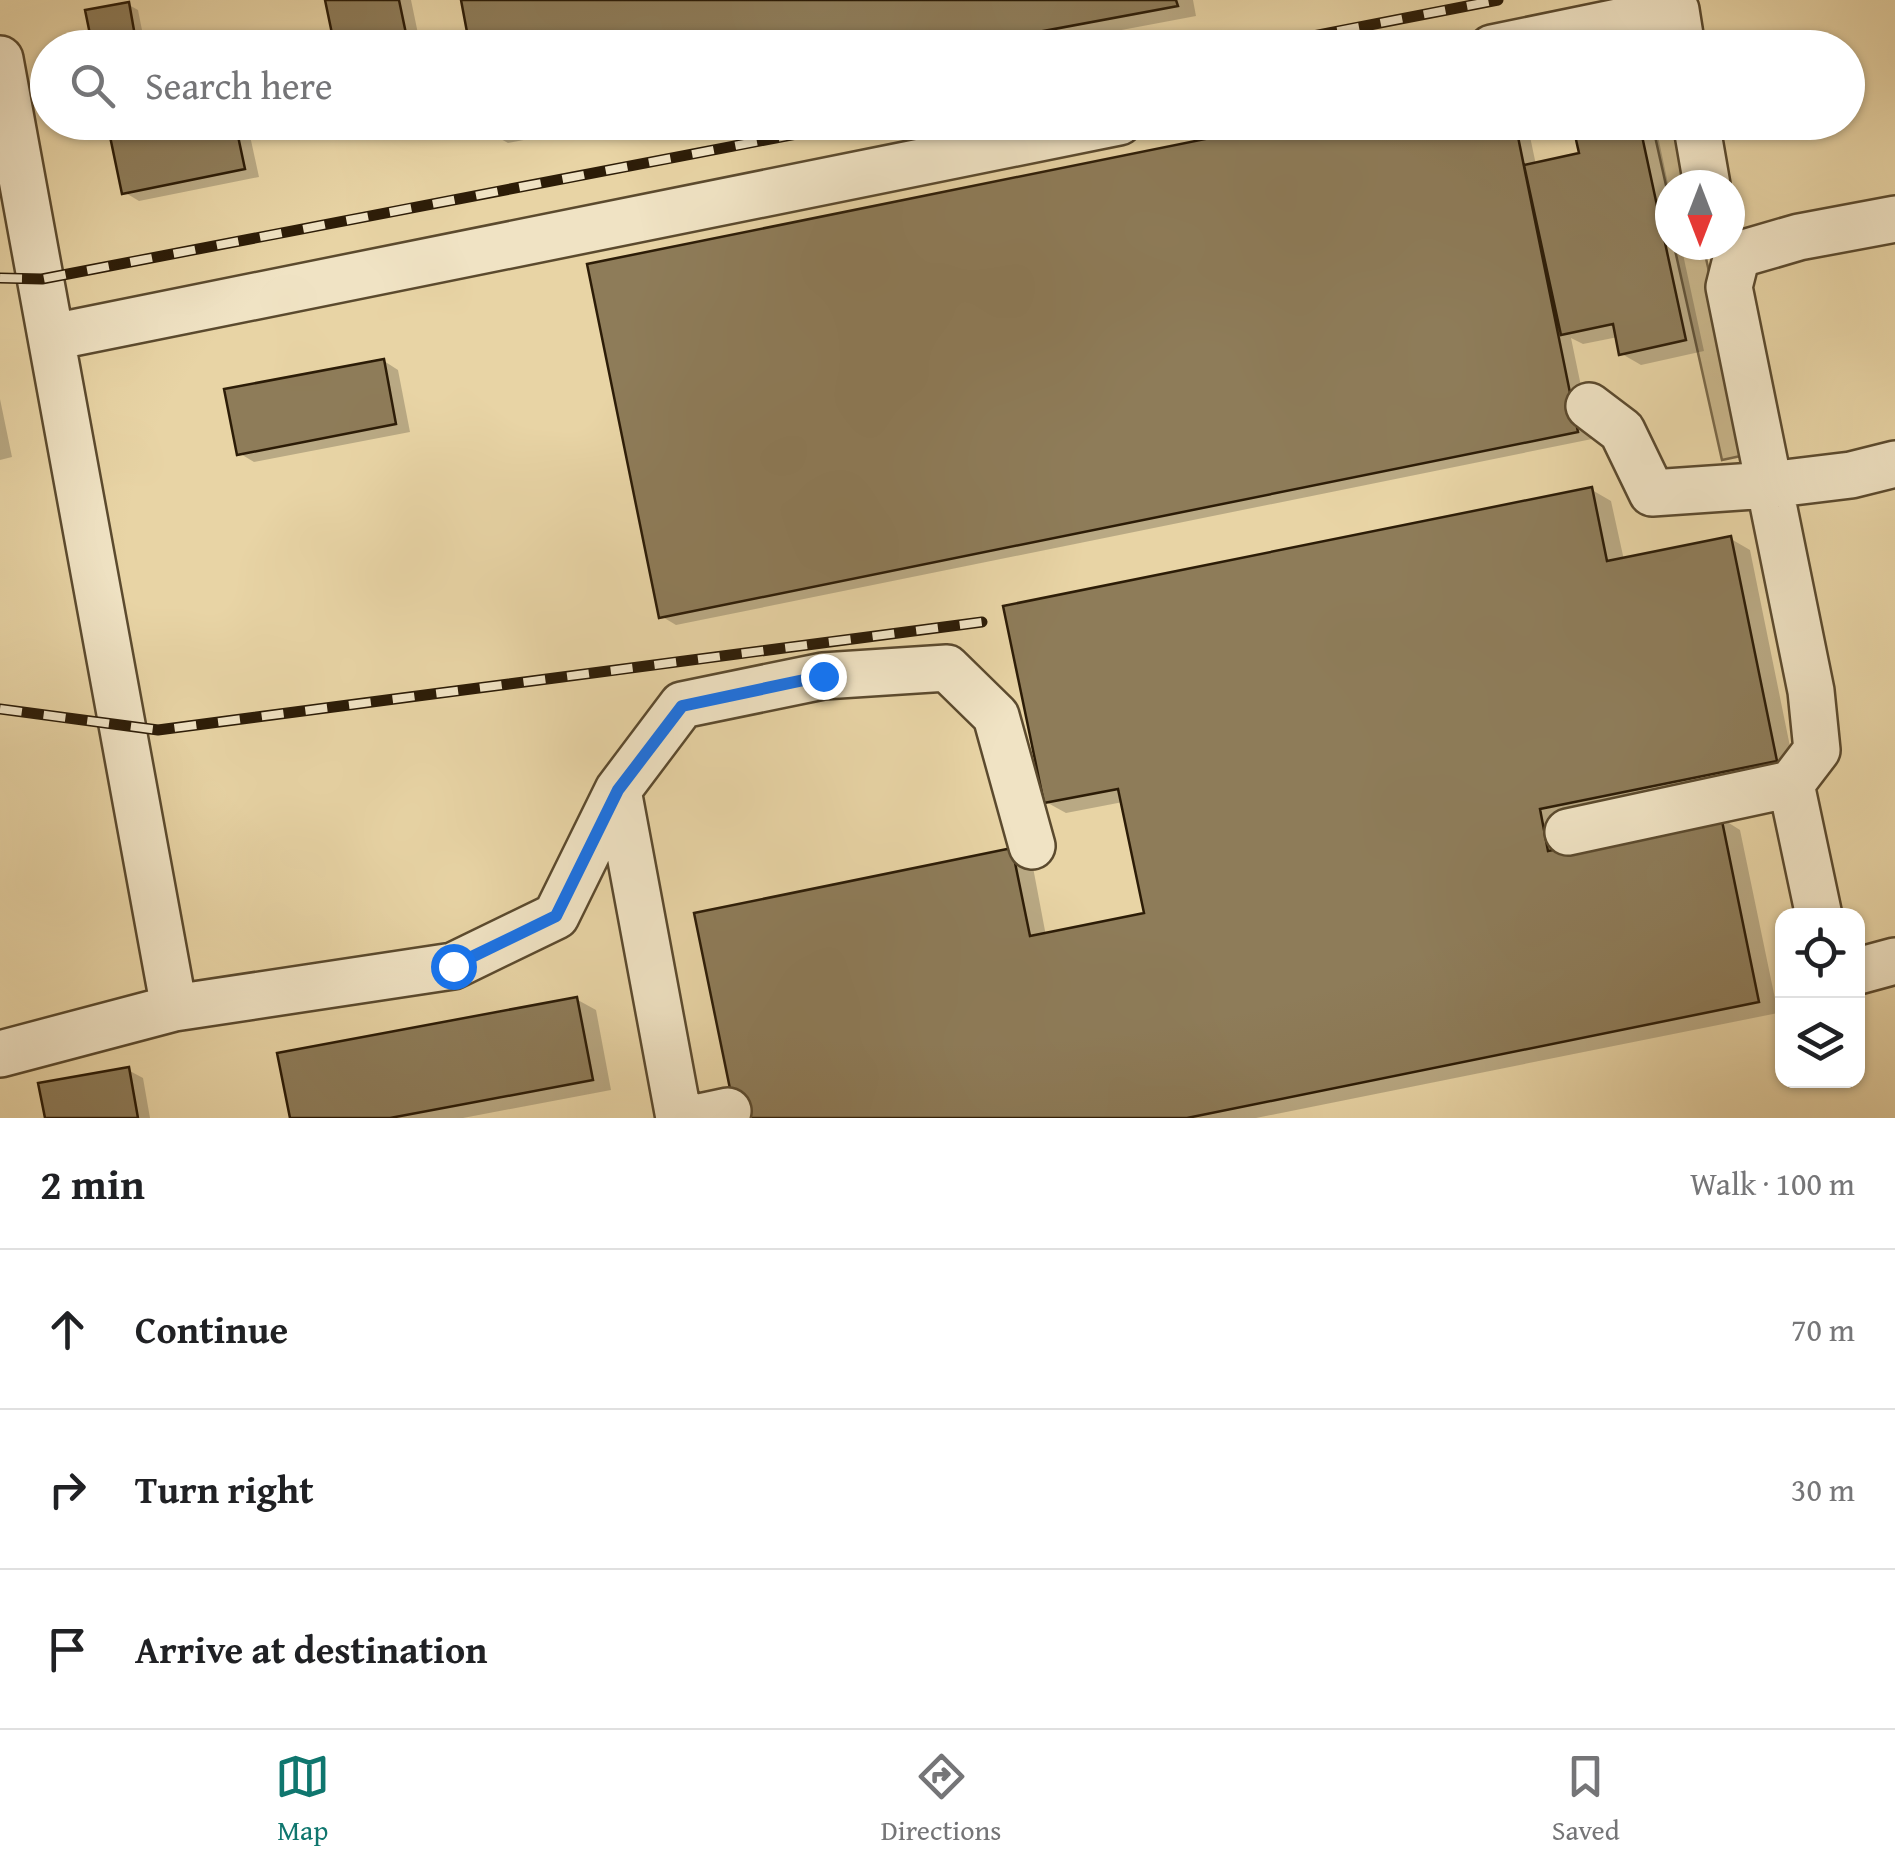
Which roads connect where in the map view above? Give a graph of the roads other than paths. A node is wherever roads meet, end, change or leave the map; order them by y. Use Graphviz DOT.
graph roads {
  1 [pos="1678,19"];
  2 [pos="1607,30"];
  3 [pos="0,58"];
  4 [pos="1030,140"];
  5 [pos="1699,140"];
  6 [pos="1704,170"];
  7 [pos="1895,218"];
  8 [pos="1723,266"];
  9 [pos="54,337"];
  10 [pos="1590,406"];
  11 [pos="1895,464"];
  12 [pos="1769,485"];
  13 [pos="1791,784"];
  14 [pos="618,790"];
  15 [pos="1568,832"];
  16 [pos="1032,846"];
  17 [pos="1817,908"];
  18 [pos="1895,961"];
  19 [pos="1865,969"];
  20 [pos="174,1008"];
  21 [pos="0,1054"];
  22 [pos="679,1118"];
  1 -- 2 [label="lane"];
  3 -- 9 [label="lane"];
  4 -- 9 [label="lane"];
  5 -- 6 [label="lane"];
  7 -- 8 [label="lane"];
  8 -- 12 [label="lane"];
  9 -- 20 [label="lane"];
  10 -- 12 [label="lane"];
  11 -- 12 [label="lane"];
  12 -- 13 [label="lane"];
  13 -- 15 [label="lane"];
  13 -- 17 [label="lane"];
  14 -- 16 [label="lane"];
  14 -- 20 [label="lane"];
  14 -- 22 [label="lane"];
  18 -- 19 [label="lane"];
  20 -- 21 [label="lane"];
}
